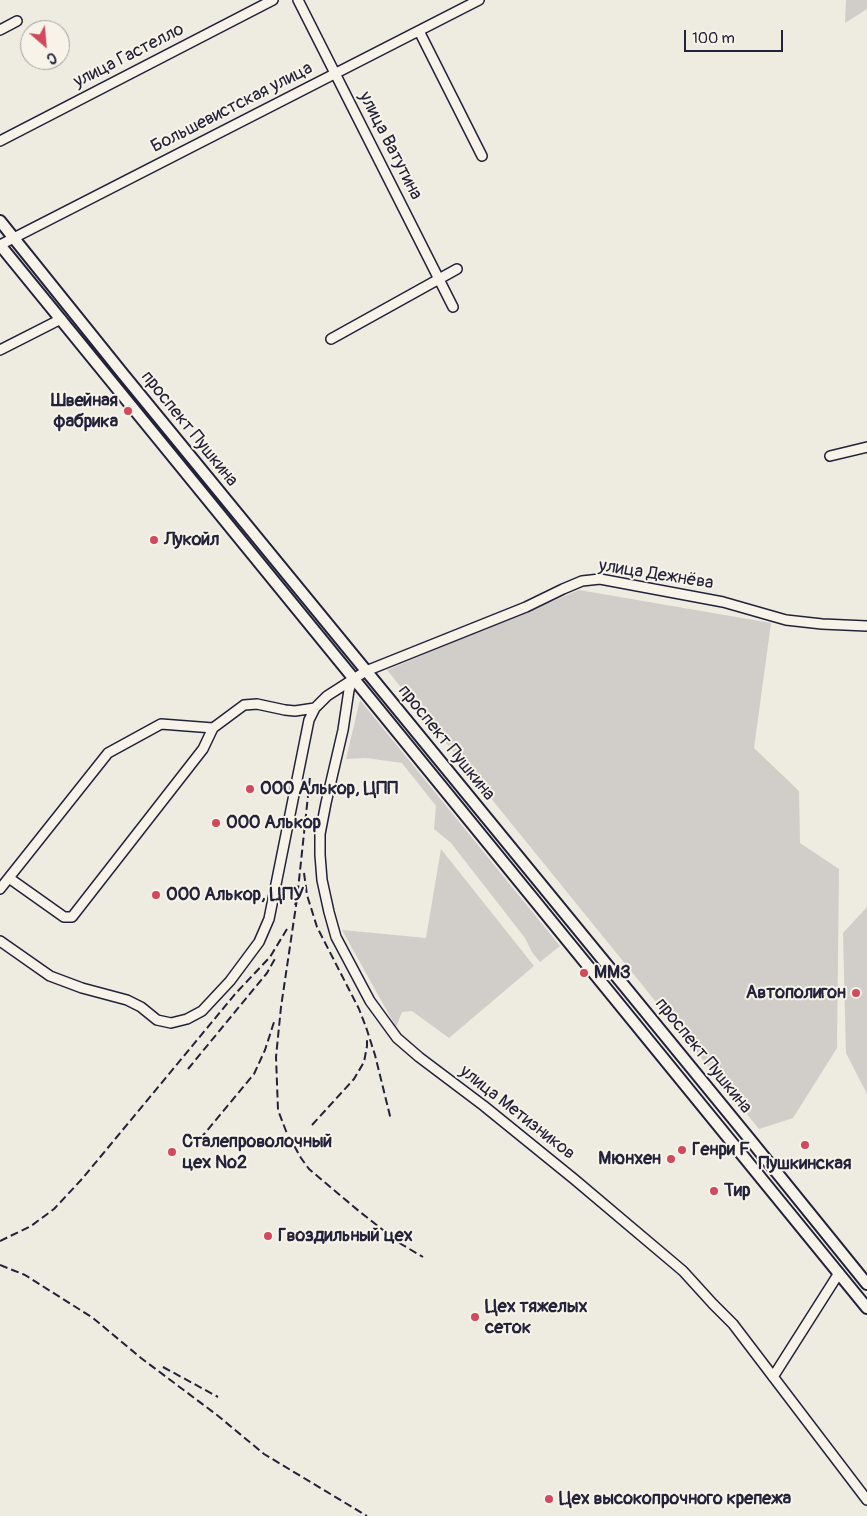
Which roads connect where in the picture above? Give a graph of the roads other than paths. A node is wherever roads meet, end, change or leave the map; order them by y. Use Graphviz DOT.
graph roads {
  1 [pos="273,0"];
  2 [pos="298,0"];
  3 [pos="479,0"];
  4 [pos="17,21"];
  5 [pos="0,30"];
  6 [pos="419,32"];
  7 [pos="335,74"];
  8 [pos="0,141"];
  9 [pos="482,156"];
  10 [pos="0,221"];
  11 [pos="13,238"];
  12 [pos="0,245"];
  13 [pos="457,269"];
  14 [pos="438,279"];
  15 [pos="453,308"];
  16 [pos="61,319"];
  17 [pos="331,339"];
  18 [pos="0,350"];
  19 [pos="867,447"];
  20 [pos="830,456"];
  21 [pos="867,626"];
  22 [pos="366,671"];
  23 [pos="354,678"];
  24 [pos="315,708"];
  25 [pos="213,728"];
  26 [pos="9,878"];
  27 [pos="0,888"];
  28 [pos="0,941"];
  29 [pos="748,1137"];
  30 [pos="735,1147"];
  31 [pos="838,1273"];
  32 [pos="867,1284"];
  33 [pos="867,1308"];
  34 [pos="773,1377"];
  35 [pos="867,1500"];
  1 -- 8 [label="street, улица Гастелло"];
  2 -- 7 [label="street, улица Ватутина"];
  3 -- 6 [label="street, Большевистская улица"];
  4 -- 5 [label="street"];
  6 -- 7 [label="street, Большевистская улица"];
  6 -- 9 [label="street"];
  7 -- 11 [label="street, Большевистская улица"];
  7 -- 14 [label="street, улица Ватутина"];
  10 -- 11 [label="main road, проспект Пушкина"];
  11 -- 12 [label="street, Большевистская улица"];
  11 -- 22 [label="main road, проспект Пушкина"];
  12 -- 16 [label="main road, проспект Пушкина"];
  13 -- 14 [label="street"];
  14 -- 15 [label="street, улица Ватутина"];
  14 -- 17 [label="street"];
  16 -- 18 [label="street"];
  16 -- 23 [label="main road, проспект Пушкина"];
  19 -- 20 [label="street"];
  21 -- 22 [label="street, улица Дежнёва"];
  22 -- 23 [label="street, улица Дежнёва"];
  22 -- 29 [label="main road, проспект Пушкина"];
  23 -- 24 [label="street, улица Дежнёва"];
  23 -- 30 [label="main road, проспект Пушкина"];
  23 -- 34 [label="street, улица Метизников"];
  24 -- 25 [label="street"];
  24 -- 28 [label="street"];
  25 -- 26 [label="street"];
  25 -- 26 [label="street"];
  26 -- 27 [label="street"];
  29 -- 30 [label="main road"];
  29 -- 32 [label="main road, проспект Пушкина"];
  30 -- 31 [label="main road, проспект Пушкина"];
  31 -- 33 [label="main road, проспект Пушкина"];
  31 -- 34 [label="street"];
  34 -- 35 [label="street, улица Метизников"];
}
